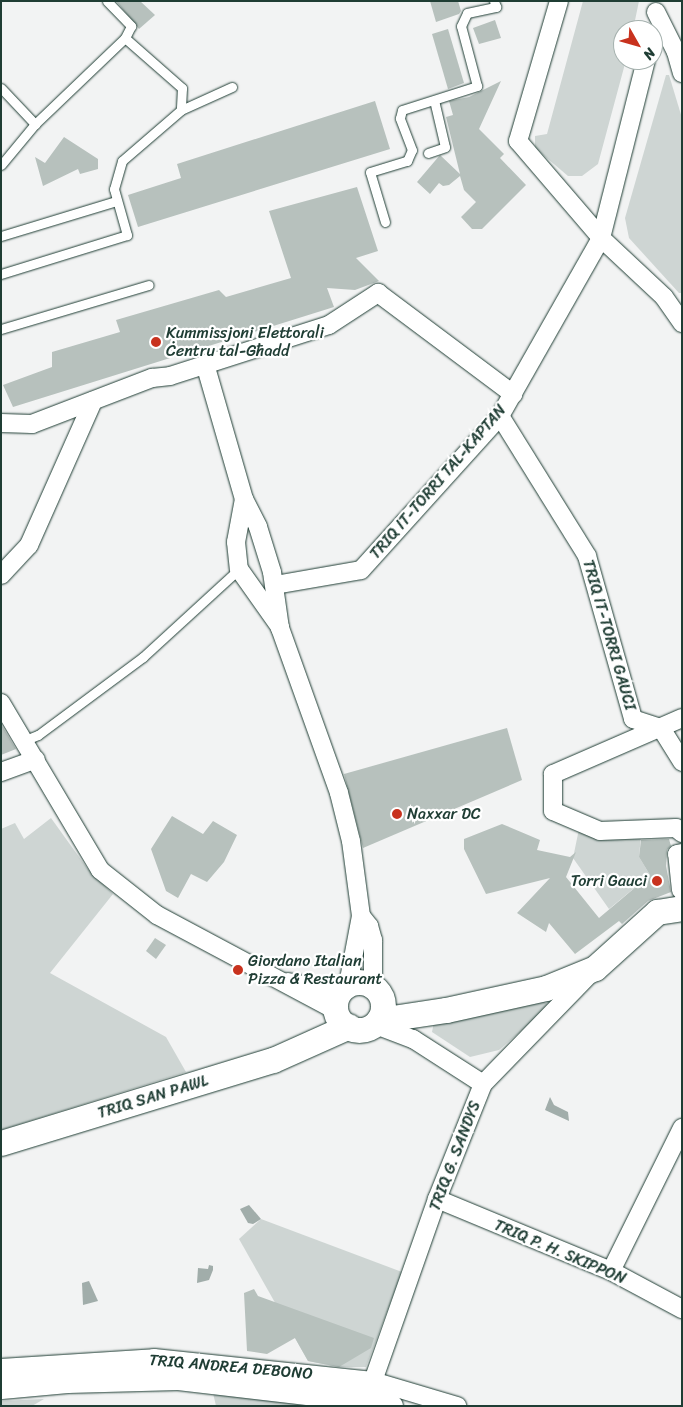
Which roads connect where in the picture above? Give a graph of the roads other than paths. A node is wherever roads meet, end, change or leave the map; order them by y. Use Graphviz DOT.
graph roads {
  1 [pos="107,1"];
  2 [pos="494,1"];
  3 [pos="558,1"];
  4 [pos="658,7"];
  5 [pos="655,20"];
  6 [pos="124,38"];
  7 [pos="643,70"];
  8 [pos="682,73"];
  9 [pos="232,87"];
  10 [pos="1,88"];
  11 [pos="434,100"];
  12 [pos="182,110"];
  13 [pos="35,124"];
  14 [pos="428,153"];
  15 [pos="1,165"];
  16 [pos="116,201"];
  17 [pos="386,222"];
  18 [pos="1,236"];
  19 [pos="600,238"];
  20 [pos="1,274"];
  21 [pos="149,285"];
  22 [pos="682,323"];
  23 [pos="1,328"];
  24 [pos="205,364"];
  25 [pos="513,394"];
  26 [pos="93,401"];
  27 [pos="500,416"];
  28 [pos="1,423"];
  29 [pos="244,499"];
  30 [pos="239,569"];
  31 [pos="1,575"];
  32 [pos="275,585"];
  33 [pos="280,628"];
  34 [pos="1,703"];
  35 [pos="682,718"];
  36 [pos="661,728"];
  37 [pos="23,741"];
  38 [pos="36,759"];
  39 [pos="682,762"];
  40 [pos="1,772"];
  41 [pos="682,834"];
  42 [pos="682,853"];
  43 [pos="681,899"];
  44 [pos="361,916"];
  45 [pos="595,968"];
  46 [pos="377,991"];
  47 [pos="341,1005"];
  48 [pos="446,1010"];
  49 [pos="377,1023"];
  50 [pos="483,1084"];
  51 [pos="682,1128"];
  52 [pos="1,1143"];
  53 [pos="437,1199"];
  54 [pos="611,1271"];
  55 [pos="682,1309"];
  56 [pos="1,1368"];
  57 [pos="373,1381"];
  58 [pos="1,1386"];
  59 [pos="390,1406"];
  60 [pos="457,1406"];
  1 -- 6 [label="lane"];
  2 -- 11 [label="lane"];
  3 -- 19 [label="street"];
  4 -- 5 [label="street"];
  4 -- 8 [label="street"];
  6 -- 12 [label="lane"];
  6 -- 13 [label="lane"];
  7 -- 19 [label="street, TRIQ IT-TORRI TAL-KAPTAN"];
  9 -- 12 [label="lane"];
  10 -- 13 [label="lane"];
  11 -- 14 [label="lane"];
  11 -- 17 [label="lane"];
  12 -- 16 [label="lane"];
  13 -- 15 [label="lane"];
  16 -- 18 [label="lane"];
  16 -- 20 [label="lane"];
  19 -- 22 [label="street"];
  19 -- 25 [label="street, TRIQ IT-TORRI TAL-KAPTAN"];
  21 -- 23 [label="lane"];
  24 -- 25 [label="street"];
  24 -- 26 [label="street"];
  24 -- 29 [label="street"];
  25 -- 27 [label="street, TRIQ IT-TORRI TAL-KAPTAN"];
  26 -- 28 [label="street"];
  26 -- 31 [label="street"];
  27 -- 32 [label="street, TRIQ IT-TORRI TAL-KAPTAN"];
  27 -- 36 [label="street, TRIQ IT-TORRI GAUCI"];
  29 -- 30 [label="street"];
  29 -- 32 [label="street"];
  30 -- 33 [label="street"];
  30 -- 37 [label="lane"];
  32 -- 33 [label="street"];
  33 -- 44 [label="street"];
  34 -- 37 [label="street"];
  35 -- 36 [label="street"];
  36 -- 39 [label="street"];
  36 -- 41 [label="street"];
  37 -- 38 [label="street"];
  38 -- 40 [label="street"];
  38 -- 47 [label="street"];
  42 -- 43 [label="street"];
  43 -- 45 [label="main road, TRIQ SAN PAWL"];
  44 -- 46 [label="street"];
  44 -- 47 [label="street"];
  45 -- 48 [label="main road, TRIQ SAN PAWL"];
  45 -- 50 [label="street, TRIQ G. SANDYS"];
  46 -- 47 [label="main road, TRIQ SAN PAWL"];
  46 -- 48 [label="main road, TRIQ SAN PAWL"];
  46 -- 49 [label="main road"];
  47 -- 49 [label="main road, TRIQ SAN PAWL"];
  47 -- 52 [label="main road, TRIQ SAN PAWL"];
  48 -- 49 [label="main road, TRIQ SAN PAWL"];
  49 -- 50 [label="street"];
  50 -- 53 [label="street, TRIQ G. SANDYS"];
  51 -- 54 [label="street"];
  53 -- 54 [label="street, TRIQ P. H. SKIPPON"];
  53 -- 57 [label="street, TRIQ G. SANDYS"];
  54 -- 55 [label="street, TRIQ P. H. SKIPPON"];
  56 -- 57 [label="street, TRIQ ANDREA DEBONO"];
  57 -- 60 [label="street, TRIQ ANDREA DEBONO"];
  58 -- 59 [label="main road, TRIQ ANDREA DEBONO"];
}
